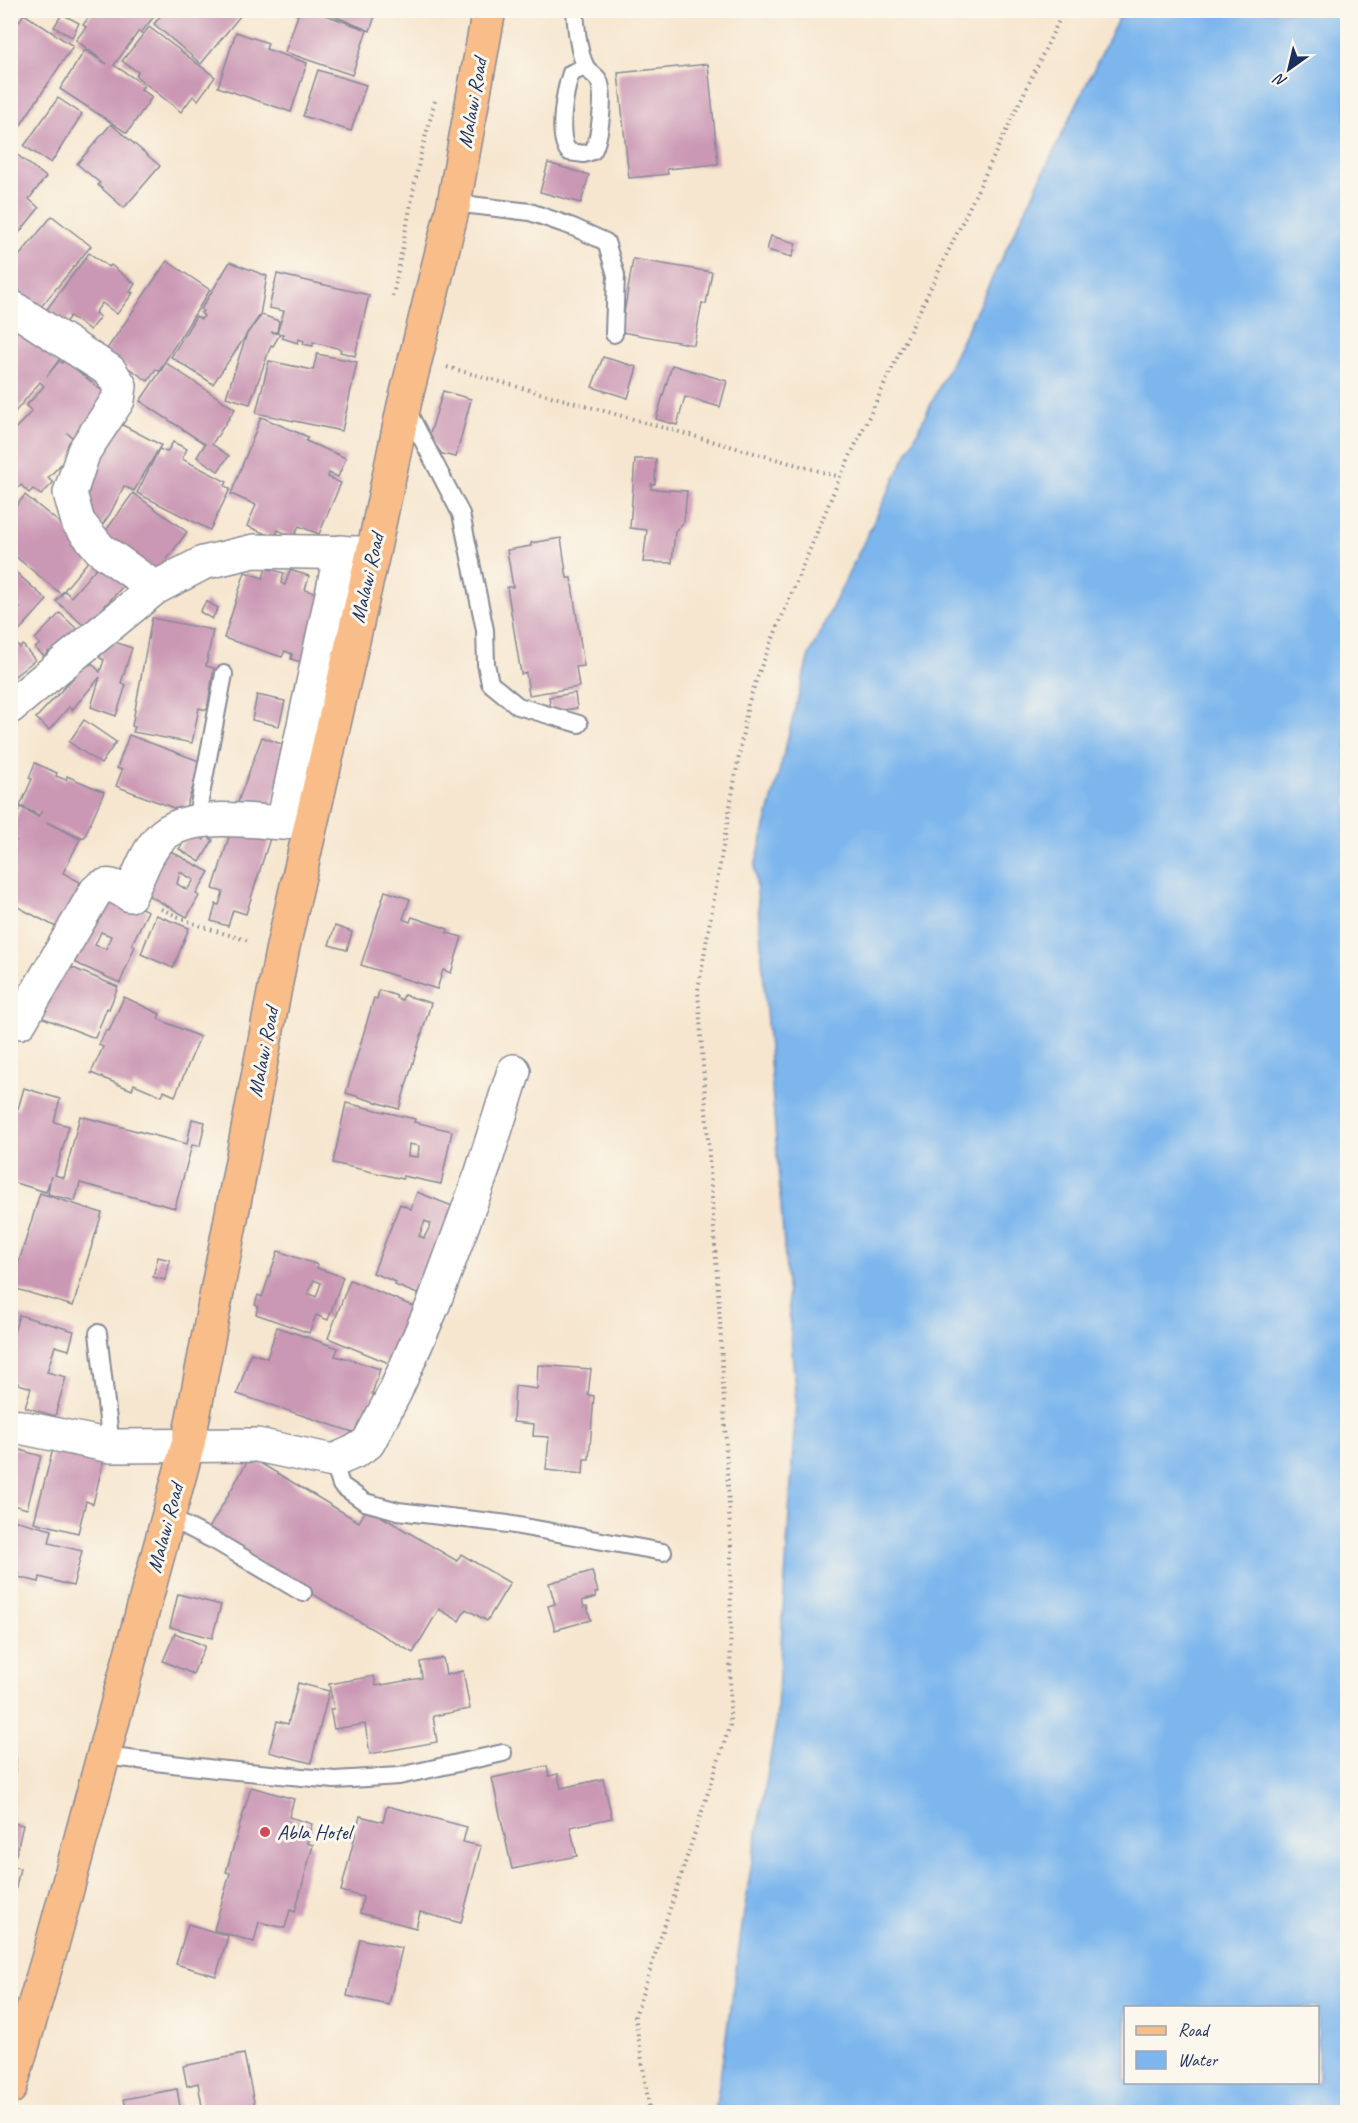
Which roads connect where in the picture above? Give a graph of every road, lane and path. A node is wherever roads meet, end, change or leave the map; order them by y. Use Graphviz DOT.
graph roads {
  1 [pos="66,10"];
  2 [pos="90,10"];
  3 [pos="489,10"];
  4 [pos="575,10"];
  5 [pos="1064,10"];
  6 [pos="585,67"];
  7 [pos="454,203"];
  8 [pos="10,306"];
  9 [pos="614,334"];
  10 [pos="414,358"];
  11 [pos="404,405"];
  12 [pos="840,477"];
  13 [pos="341,552"];
  14 [pos="373,553"];
  15 [pos="155,588"];
  16 [pos="224,674"];
  17 [pos="10,707"];
  18 [pos="579,724"];
  19 [pos="196,821"];
  20 [pos="130,895"];
  21 [pos="255,944"];
  22 [pos="20,1022"];
  23 [pos="514,1071"];
  24 [pos="98,1333"];
  25 [pos="10,1425"];
  26 [pos="188,1444"];
  27 [pos="111,1446"];
  28 [pos="333,1461"];
  29 [pos="168,1517"];
  30 [pos="663,1552"];
  31 [pos="303,1593"];
  32 [pos="503,1753"];
  33 [pos="103,1756"];
  34 [pos="10,2088"];
  35 [pos="651,2112"];
  1 -- 2 [label="path"];
  3 -- 7 [label="main road, Malawi Road"];
  4 -- 6 [label="lane"];
  5 -- 12 [label="path"];
  6 -- 6 [label="lane"];
  7 -- 9 [label="lane"];
  7 -- 10 [label="main road, Malawi Road"];
  8 -- 15 [label="street"];
  10 -- 11 [label="main road, Malawi Road"];
  10 -- 12 [label="path"];
  11 -- 14 [label="main road, Malawi Road"];
  11 -- 18 [label="lane"];
  12 -- 35 [label="path"];
  13 -- 14 [label="street"];
  13 -- 15 [label="street"];
  13 -- 19 [label="street"];
  14 -- 26 [label="main road, Malawi Road"];
  15 -- 17 [label="street"];
  16 -- 19 [label="lane"];
  19 -- 20 [label="street"];
  20 -- 21 [label="path"];
  20 -- 22 [label="street"];
  23 -- 28 [label="street"];
  24 -- 27 [label="lane"];
  25 -- 27 [label="street"];
  26 -- 27 [label="street"];
  26 -- 28 [label="street"];
  26 -- 29 [label="main road, Malawi Road"];
  28 -- 30 [label="lane"];
  29 -- 31 [label="lane"];
  29 -- 33 [label="main road, Malawi Road"];
  32 -- 33 [label="lane"];
  33 -- 34 [label="main road, Malawi Road"];
}
